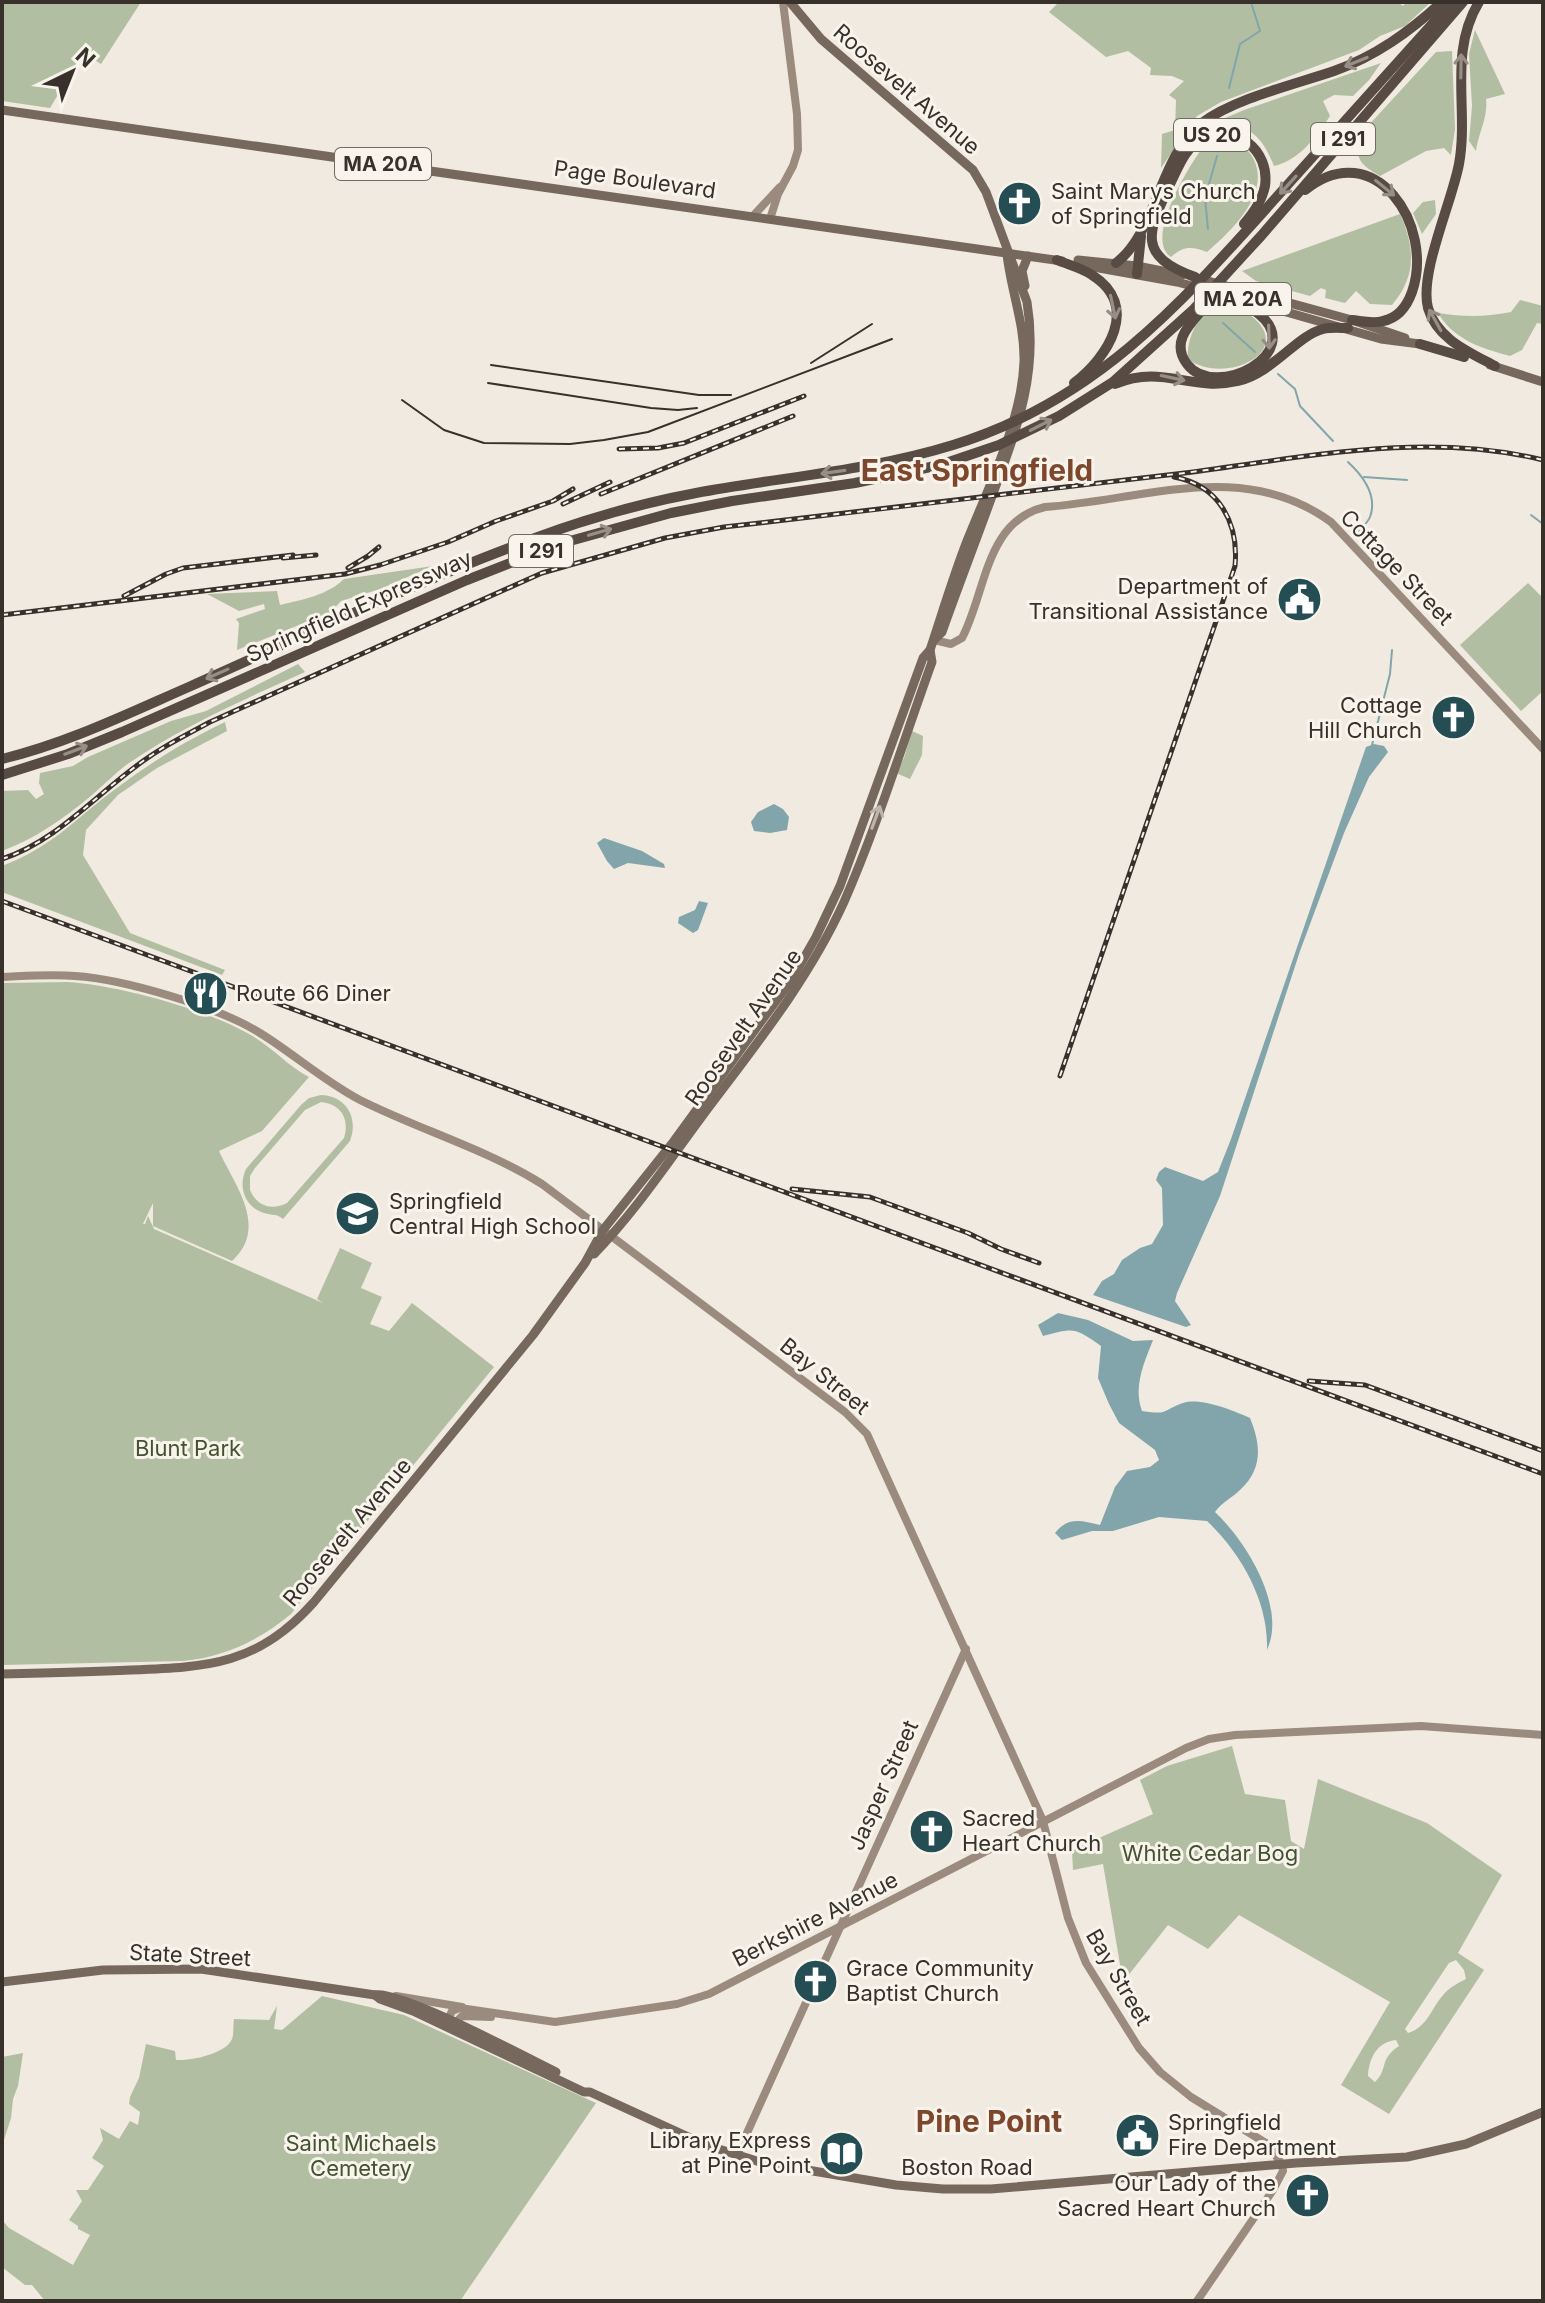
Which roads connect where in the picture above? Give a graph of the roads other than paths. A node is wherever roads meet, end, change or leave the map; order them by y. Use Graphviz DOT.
graph roads {
  1 [pos="783,2"];
  2 [pos="790,2"];
  3 [pos="1442,2"];
  4 [pos="1452,2"];
  5 [pos="1463,2"];
  6 [pos="1479,2"];
  7 [pos="2,110"];
  8 [pos="783,184"];
  9 [pos="753,216"];
  10 [pos="770,219"];
  11 [pos="1273,223"];
  12 [pos="1143,226"];
  13 [pos="1007,254"];
  14 [pos="1028,256"];
  15 [pos="1057,260"];
  16 [pos="1116,263"];
  17 [pos="1137,270"];
  18 [pos="1210,270"];
  19 [pos="1195,277"];
  20 [pos="1209,297"];
  21 [pos="1027,302"];
  22 [pos="1350,324"];
  23 [pos="1420,344"];
  24 [pos="1464,357"];
  25 [pos="1495,366"];
  26 [pos="1543,382"];
  27 [pos="1099,392"];
  28 [pos="1020,409"];
  29 [pos="1040,409"];
  30 [pos="934,640"];
  31 [pos="1543,749"];
  32 [pos="2,759"];
  33 [pos="2,775"];
  34 [pos="2,977"];
  35 [pos="607,1234"];
  36 [pos="966,1649"];
  37 [pos="2,1674"];
  38 [pos="1543,1735"];
  39 [pos="1043,1821"];
  40 [pos="838,1928"];
  41 [pos="2,1982"];
  42 [pos="375,1995"];
  43 [pos="395,1996"];
  44 [pos="467,2008"];
  45 [pos="505,2016"];
  46 [pos="450,2025"];
  47 [pos="1543,2112"];
  48 [pos="737,2155"];
  49 [pos="1282,2165"];
  50 [pos="1197,2301"];
  1 -- 8 [label="main road"];
  2 -- 13 [label="main road, Roosevelt Avenue"];
  3 -- 12 [label="highway, one-way"];
  4 -- 18 [label="highway, Springfield Expressway / I 291, one-way"];
  5 -- 11 [label="highway, I 291"];
  25 -- 6 [label="highway, one-way"];
  7 -- 9 [label="main road, Page Boulevard / MA 20A"];
  8 -- 9 [label="main road"];
  8 -- 10 [label="main road"];
  9 -- 10 [label="main road, Page Boulevard / MA 20A"];
  10 -- 13 [label="main road, Page Boulevard / MA 20A"];
  11 -- 20 [label="highway, I 291"];
  11 -- 22 [label="highway, one-way"];
  12 -- 16 [label="highway"];
  12 -- 17 [label="highway"];
  13 -- 14 [label="main road, Page Boulevard / MA 20A"];
  13 -- 21 [label="main road, Roosevelt Avenue"];
  13 -- 28 [label="main road, Roosevelt Avenue"];
  14 -- 15 [label="main road, Page Boulevard / MA 20A"];
  14 -- 21 [label="main road"];
  15 -- 16 [label="main road, Page Boulevard / MA 20A"];
  15 -- 17 [label="main road, Page Boulevard / MA 20A"];
  15 -- 29 [label="highway, one-way"];
  16 -- 17 [label="main road, Page Boulevard / MA 20A"];
  17 -- 19 [label="main road, Page Boulevard / MA 20A"];
  17 -- 20 [label="main road, Page Boulevard / MA 20A"];
  18 -- 19 [label="highway, US 20"];
  18 -- 29 [label="highway, Springfield Expressway / I 291"];
  19 -- 22 [label="main road, Page Boulevard / US 20"];
  20 -- 20 [label="highway, one-way"];
  20 -- 22 [label="main road, Page Boulevard / MA 20A"];
  20 -- 27 [label="highway, Springfield Expressway / I 291"];
  21 -- 28 [label="main road, Roosevelt Avenue"];
  22 -- 23 [label="main road, Page Boulevard / US 20"];
  27 -- 22 [label="highway, one-way"];
  23 -- 24 [label="highway, Page Boulevard / US 20"];
  24 -- 25 [label="main road, Page Boulevard / US 20"];
  25 -- 26 [label="main road, Page Boulevard / US 20"];
  33 -- 27 [label="highway, Springfield Expressway / I 291, one-way"];
  28 -- 30 [label="main road, Roosevelt Avenue"];
  29 -- 32 [label="highway, Springfield Expressway / I 291, one-way"];
  30 -- 31 [label="main road, Cottage Street"];
  30 -- 35 [label="main road, Roosevelt Avenue"];
  34 -- 35 [label="main road, Bay Street"];
  35 -- 36 [label="main road, Bay Street"];
  35 -- 37 [label="main road, Roosevelt Avenue"];
  36 -- 39 [label="main road, Bay Street"];
  36 -- 40 [label="main road, Jasper Street"];
  38 -- 39 [label="main road, Berkshire Avenue"];
  39 -- 40 [label="main road, Berkshire Avenue"];
  39 -- 49 [label="main road, Bay Street"];
  40 -- 45 [label="main road, Berkshire Avenue"];
  40 -- 48 [label="main road, Jasper Street"];
  41 -- 42 [label="main road, State Street"];
  42 -- 43 [label="main road, State Street"];
  42 -- 46 [label="main road, State Street"];
  43 -- 44 [label="main road, Berkshire Avenue"];
  43 -- 46 [label="main road, State Street"];
  44 -- 45 [label="main road, Berkshire Avenue"];
  44 -- 46 [label="main road"];
  45 -- 46 [label="main road, Berkshire Avenue"];
  46 -- 48 [label="main road, Boston Road"];
  47 -- 49 [label="main road, Boston Road"];
  48 -- 49 [label="main road, Boston Road"];
  49 -- 50 [label="main road"];
}
